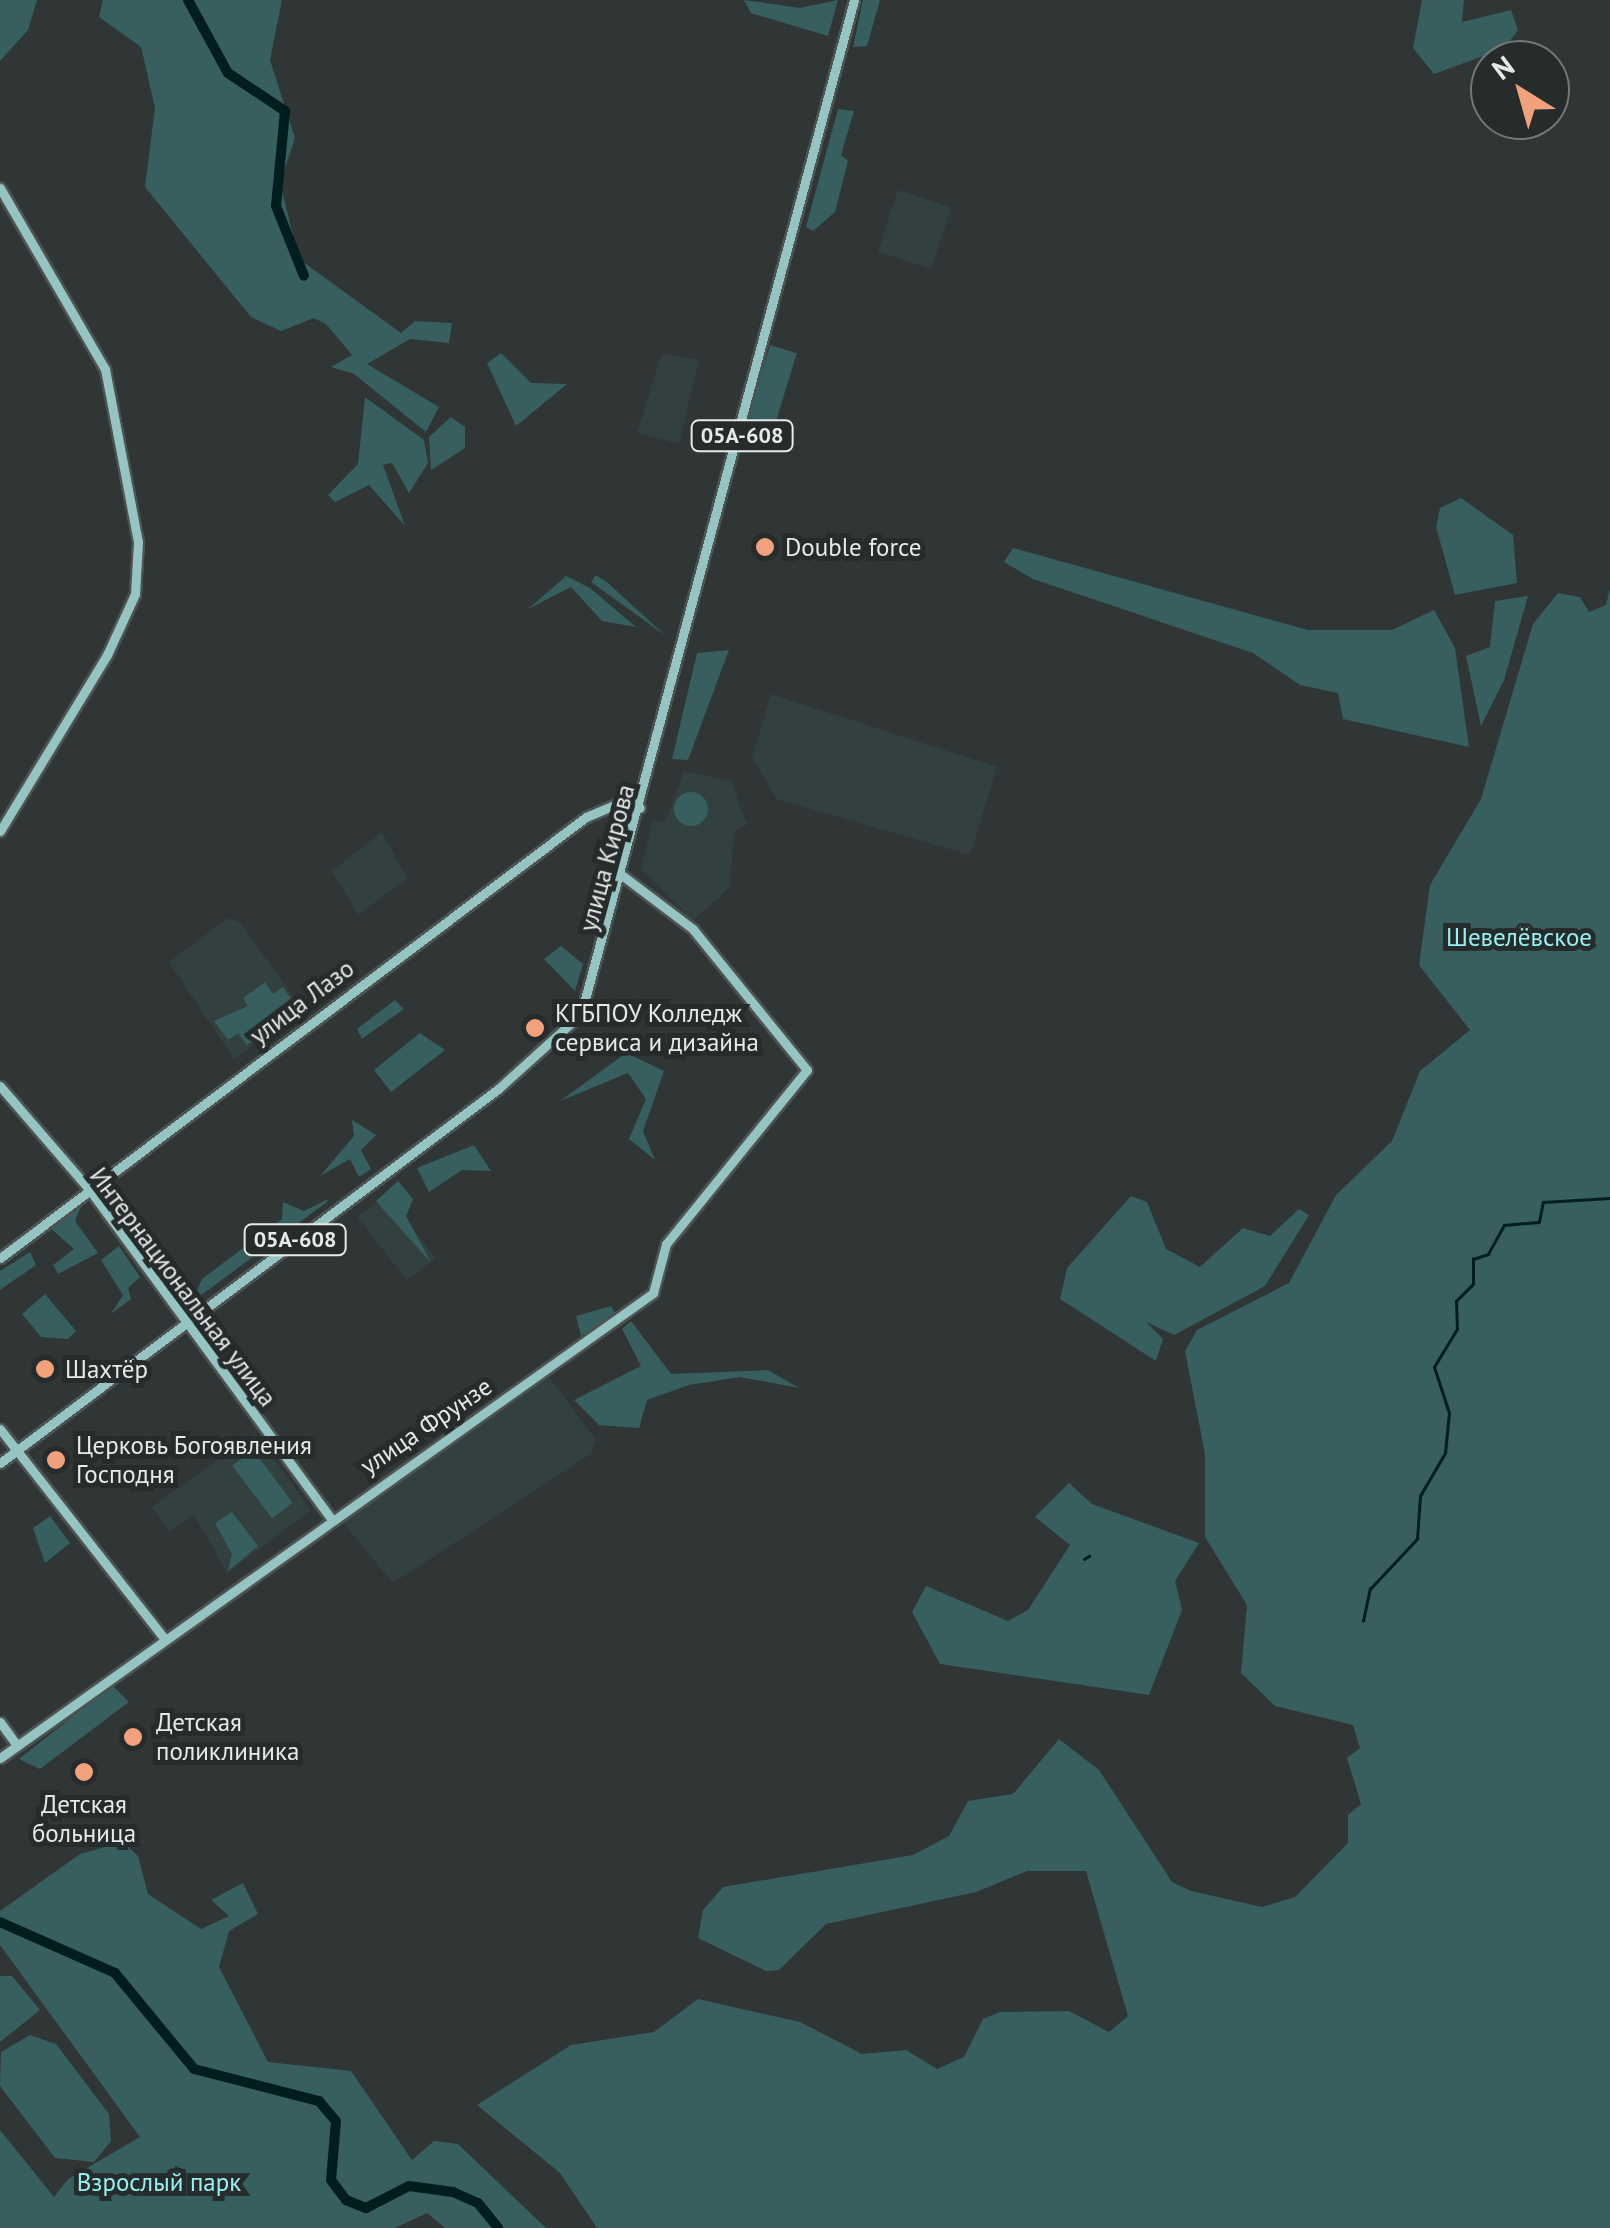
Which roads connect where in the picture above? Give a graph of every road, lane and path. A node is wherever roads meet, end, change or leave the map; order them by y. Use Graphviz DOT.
graph roads {
  1 [pos="854,0"];
  2 [pos="0,188"];
  3 [pos="640,808"];
  4 [pos="0,831"];
  5 [pos="623,876"];
  6 [pos="0,1086"];
  7 [pos="88,1189"];
  8 [pos="0,1258"];
  9 [pos="188,1322"];
  10 [pos="0,1429"];
  11 [pos="16,1451"];
  12 [pos="0,1463"];
  13 [pos="329,1516"];
  14 [pos="163,1637"];
  15 [pos="0,1722"];
  16 [pos="17,1746"];
  17 [pos="0,1758"];
  1 -- 3 [label="main road, улица Кирова / 05А-608"];
  2 -- 4 [label="main road"];
  3 -- 5 [label="main road, улица Кирова / 05А-608"];
  3 -- 7 [label="main road, улица Лазо"];
  5 -- 9 [label="main road, улица Кирова / 05А-608"];
  5 -- 13 [label="main road, улица Фрунзе"];
  6 -- 7 [label="main road, Интернациональная улица"];
  7 -- 8 [label="main road, улица Лазо"];
  7 -- 9 [label="main road, Интернациональная улица"];
  9 -- 11 [label="main road, улица Кирова / 05А-608"];
  9 -- 13 [label="main road, Интернациональная улица"];
  10 -- 11 [label="main road"];
  11 -- 12 [label="main road, улица Кирова / 05А-608"];
  11 -- 14 [label="main road"];
  13 -- 14 [label="main road, улица Фрунзе"];
  14 -- 16 [label="main road, улица Фрунзе"];
  15 -- 16 [label="main road"];
  16 -- 17 [label="main road, улица Фрунзе"];
}
